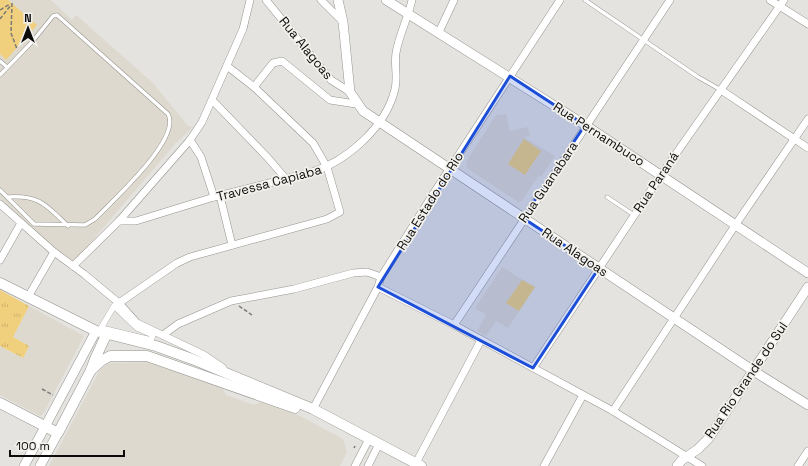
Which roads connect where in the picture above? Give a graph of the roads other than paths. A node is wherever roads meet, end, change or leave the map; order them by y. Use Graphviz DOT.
graph roads {
  1 [pos="250,0"];
  2 [pos="266,0"];
  3 [pos="321,0"];
  4 [pos="338,0"];
  5 [pos="386,0"];
  6 [pos="412,0"];
  7 [pos="454,0"];
  8 [pos="560,0"];
  9 [pos="585,0"];
  10 [pos="670,0"];
  11 [pos="770,0"];
  12 [pos="782,3"];
  13 [pos="409,14"];
  14 [pos="343,22"];
  15 [pos="808,24"];
  16 [pos="439,32"];
  17 [pos="643,40"];
  18 [pos="0,61"];
  19 [pos="227,66"];
  20 [pos="7,67"];
  21 [pos="0,75"];
  22 [pos="510,76"];
  23 [pos="254,87"];
  24 [pos="721,90"];
  25 [pos="350,92"];
  26 [pos="213,101"];
  27 [pos="356,104"];
  28 [pos="808,119"];
  29 [pos="379,123"];
  30 [pos="585,125"];
  31 [pos="795,139"];
  32 [pos="190,140"];
  33 [pos="808,148"];
  34 [pos="327,167"];
  35 [pos="450,168"];
  36 [pos="661,175"];
  37 [pos="286,179"];
  38 [pos="0,190"];
  39 [pos="8,197"];
  40 [pos="217,197"];
  41 [pos="606,197"];
  42 [pos="0,204"];
  43 [pos="634,215"];
  44 [pos="523,218"];
  45 [pos="119,221"];
  46 [pos="21,223"];
  47 [pos="736,224"];
  48 [pos="68,226"];
  49 [pos="232,245"];
  50 [pos="54,252"];
  51 [pos="0,260"];
  52 [pos="73,266"];
  53 [pos="599,268"];
  54 [pos="808,273"];
  55 [pos="381,278"];
  56 [pos="0,283"];
  57 [pos="378,287"];
  58 [pos="808,287"];
  59 [pos="28,297"];
  60 [pos="116,305"];
  61 [pos="675,318"];
  62 [pos="454,325"];
  63 [pos="96,330"];
  64 [pos="108,333"];
  65 [pos="163,335"];
  66 [pos="481,340"];
  67 [pos="533,368"];
  68 [pos="91,370"];
  69 [pos="752,370"];
  70 [pos="232,374"];
  71 [pos="583,395"];
  72 [pos="0,403"];
  73 [pos="808,405"];
  74 [pos="314,409"];
  75 [pos="613,411"];
  76 [pos="45,427"];
  77 [pos="58,433"];
  78 [pos="368,441"];
  79 [pos="378,447"];
  80 [pos="808,451"];
  81 [pos="686,457"];
  82 [pos="414,465"];
  83 [pos="24,466"];
  84 [pos="40,466"];
  85 [pos="355,466"];
  86 [pos="368,466"];
  87 [pos="544,466"];
  88 [pos="677,466"];
  89 [pos="702,466"];
  90 [pos="798,466"];
  1 -- 19 [label="street"];
  2 -- 25 [label="street, Rua Alagoas"];
  3 -- 14 [label="street"];
  4 -- 14 [label="street, Rua Alagoas"];
  5 -- 13 [label="street, Rua Pernambuco"];
  6 -- 13 [label="street, Travessa Capiaba"];
  7 -- 16 [label="street"];
  8 -- 22 [label="street, Rua Estado do Rio"];
  9 -- 17 [label="lane"];
  10 -- 17 [label="street, Rua Guanabara"];
  11 -- 12 [label="street"];
  12 -- 15 [label="street"];
  12 -- 24 [label="street, Rua Paraná"];
  13 -- 16 [label="street, Rua Pernambuco"];
  13 -- 29 [label="street, Travessa Capiaba"];
  14 -- 25 [label="street, Rua Alagoas"];
  16 -- 22 [label="street, Rua Pernambuco"];
  17 -- 24 [label="lane"];
  17 -- 30 [label="street, Rua Guanabara"];
  18 -- 20 [label="lane"];
  19 -- 23 [label="street"];
  19 -- 26 [label="street"];
  20 -- 21 [label="lane"];
  20 -- 48 [label="lane"];
  22 -- 30 [label="street, Rua Pernambuco"];
  22 -- 35 [label="street, Rua Estado do Rio"];
  23 -- 27 [label="street"];
  23 -- 34 [label="street"];
  24 -- 31 [label="street"];
  24 -- 36 [label="street, Rua Paraná"];
  25 -- 27 [label="street, Rua Alagoas"];
  26 -- 32 [label="street"];
  26 -- 37 [label="street"];
  27 -- 29 [label="street, Rua Alagoas"];
  28 -- 31 [label="street"];
  29 -- 34 [label="street, Travessa Capiaba"];
  29 -- 35 [label="street, Rua Alagoas"];
  30 -- 36 [label="street, Rua Pernambuco"];
  30 -- 44 [label="street, Rua Guanabara"];
  31 -- 33 [label="street"];
  31 -- 47 [label="street"];
  32 -- 40 [label="street"];
  32 -- 45 [label="street"];
  34 -- 37 [label="street, Travessa Capiaba"];
  34 -- 49 [label="street"];
  35 -- 44 [label="street, Rua Alagoas"];
  35 -- 55 [label="street, Rua Estado do Rio"];
  36 -- 43 [label="street, Rua Paraná"];
  36 -- 47 [label="street, Rua Pernambuco"];
  37 -- 40 [label="street, Travessa Capiaba"];
  38 -- 39 [label="lane"];
  39 -- 48 [label="lane"];
  39 -- 48 [label="lane"];
  40 -- 45 [label="street, Travessa Capiaba"];
  40 -- 49 [label="street"];
  41 -- 43 [label="lane"];
  42 -- 46 [label="street"];
  43 -- 53 [label="street, Rua Paraná"];
  44 -- 53 [label="street, Rua Alagoas"];
  44 -- 62 [label="street, Rua Guanabara"];
  45 -- 52 [label="street"];
  46 -- 50 [label="street"];
  46 -- 51 [label="street"];
  47 -- 54 [label="street, Rua Pernambuco"];
  47 -- 61 [label="street"];
  49 -- 60 [label="street"];
  50 -- 52 [label="street"];
  50 -- 59 [label="street"];
  52 -- 60 [label="street"];
  53 -- 61 [label="street, Rua Alagoas"];
  53 -- 67 [label="street, Rua Paraná"];
  55 -- 57 [label="street, Rua Estado do Rio"];
  55 -- 65 [label="street"];
  56 -- 59 [label="main road"];
  57 -- 62 [label="street"];
  57 -- 74 [label="street, Rua Estado do Rio"];
  58 -- 69 [label="street, Rua Rio Grande do Sul"];
  59 -- 63 [label="main road"];
  60 -- 60 [label="street"];
  60 -- 65 [label="street"];
  61 -- 69 [label="street, Rua Alagoas"];
  61 -- 75 [label="street"];
  62 -- 66 [label="street"];
  63 -- 64 [label="main road"];
  63 -- 76 [label="street"];
  64 -- 68 [label="main road"];
  64 -- 70 [label="main road"];
  65 -- 70 [label="street"];
  66 -- 67 [label="street"];
  66 -- 82 [label="street"];
  67 -- 71 [label="street"];
  68 -- 77 [label="main road"];
  68 -- 78 [label="main road"];
  69 -- 73 [label="street, Rua Alagoas"];
  69 -- 81 [label="street, Rua Rio Grande do Sul"];
  70 -- 74 [label="main road"];
  71 -- 75 [label="street"];
  71 -- 87 [label="street"];
  72 -- 76 [label="main road"];
  74 -- 78 [label="main road"];
  75 -- 81 [label="street"];
  76 -- 77 [label="main road"];
  76 -- 83 [label="street"];
  77 -- 84 [label="street"];
  78 -- 79 [label="main road"];
  78 -- 85 [label="street"];
  79 -- 82 [label="main road"];
  79 -- 86 [label="street"];
  80 -- 90 [label="street"];
  81 -- 88 [label="street, Rua Rio Grande do Sul"];
  81 -- 89 [label="street"];
}
